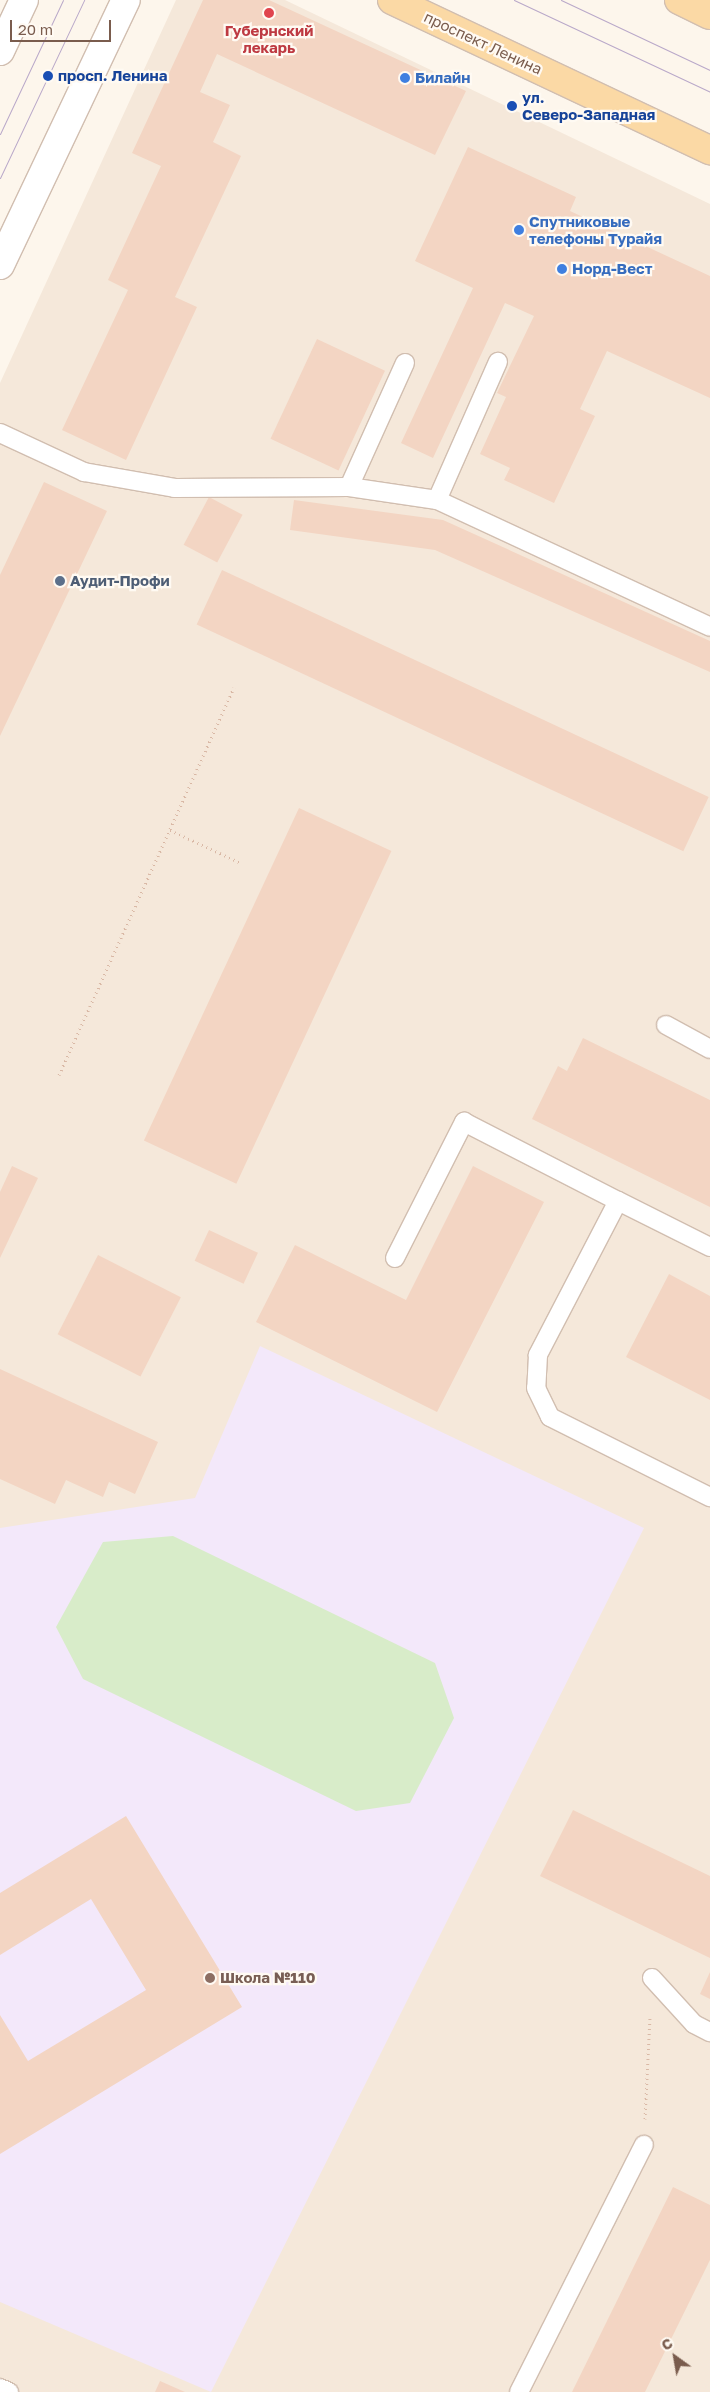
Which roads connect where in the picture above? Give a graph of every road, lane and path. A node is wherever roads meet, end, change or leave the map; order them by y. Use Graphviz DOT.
graph roads {
  1 [pos="24,0"];
  2 [pos="126,0"];
  3 [pos="392,0"];
  4 [pos="679,0"];
  5 [pos="710,15"];
  6 [pos="4,34"];
  7 [pos="710,150"];
  8 [pos="0,265"];
  9 [pos="498,362"];
  10 [pos="405,363"];
  11 [pos="0,433"];
  12 [pos="349,487"];
  13 [pos="437,500"];
  14 [pos="710,627"];
  15 [pos="234,688"];
  16 [pos="170,830"];
  17 [pos="241,863"];
  18 [pos="666,1025"];
  19 [pos="710,1049"];
  20 [pos="59,1075"];
  21 [pos="618,1202"];
  22 [pos="710,1247"];
  23 [pos="395,1258"];
  24 [pos="710,1497"];
  25 [pos="652,1978"];
  26 [pos="710,2032"];
  27 [pos="644,2145"];
  28 [pos="0,2388"];
  29 [pos="9,2392"];
  30 [pos="519,2392"];
  1 -- 6 [label="main road"];
  2 -- 8 [label="main road"];
  3 -- 7 [label="main road, проспект Ленина"];
  4 -- 5 [label="main road"];
  9 -- 13 [label="lane"];
  10 -- 12 [label="lane"];
  11 -- 12 [label="lane"];
  12 -- 13 [label="lane"];
  13 -- 14 [label="lane"];
  15 -- 16 [label="path"];
  16 -- 17 [label="path"];
  16 -- 20 [label="path"];
  18 -- 19 [label="lane"];
  21 -- 22 [label="lane"];
  21 -- 23 [label="lane"];
  21 -- 24 [label="lane"];
  25 -- 26 [label="lane"];
  25 -- 27 [label="path"];
  27 -- 30 [label="lane"];
  28 -- 29 [label="lane"];
}
